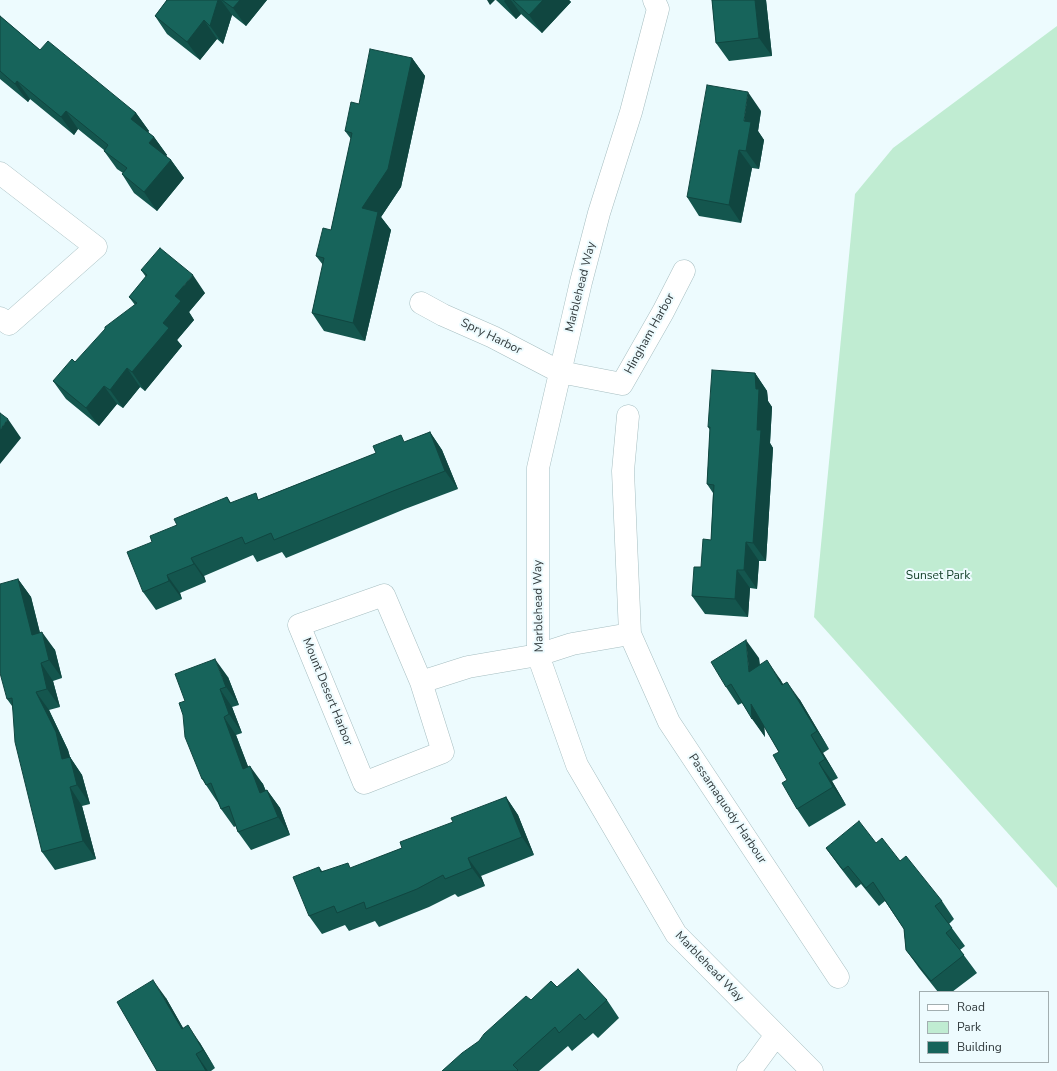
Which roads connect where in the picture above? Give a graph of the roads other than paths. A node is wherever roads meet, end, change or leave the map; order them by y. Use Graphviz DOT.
graph roads {
  1 [pos="654,0"];
  2 [pos="0,173"];
  3 [pos="684,271"];
  4 [pos="421,303"];
  5 [pos="0,318"];
  6 [pos="560,372"];
  7 [pos="628,416"];
  8 [pos="630,634"];
  9 [pos="538,655"];
  10 [pos="421,682"];
  11 [pos="838,977"];
  12 [pos="776,1035"];
  13 [pos="748,1071"];
  14 [pos="812,1071"];
  1 -- 6 [label="street, Marblehead Way"];
  2 -- 5 [label="street"];
  3 -- 6 [label="street, Hingham Harbor"];
  4 -- 6 [label="street, Spry Harbor"];
  6 -- 9 [label="street, Marblehead Way"];
  7 -- 8 [label="street, Passamaquody Harbour"];
  8 -- 9 [label="street"];
  8 -- 11 [label="street, Passamaquody Harbour"];
  9 -- 10 [label="street"];
  9 -- 12 [label="street, Marblehead Way"];
  10 -- 10 [label="street, Mount Desert Harbor"];
  12 -- 13 [label="street"];
  12 -- 14 [label="street, Marblehead Way"];
}
